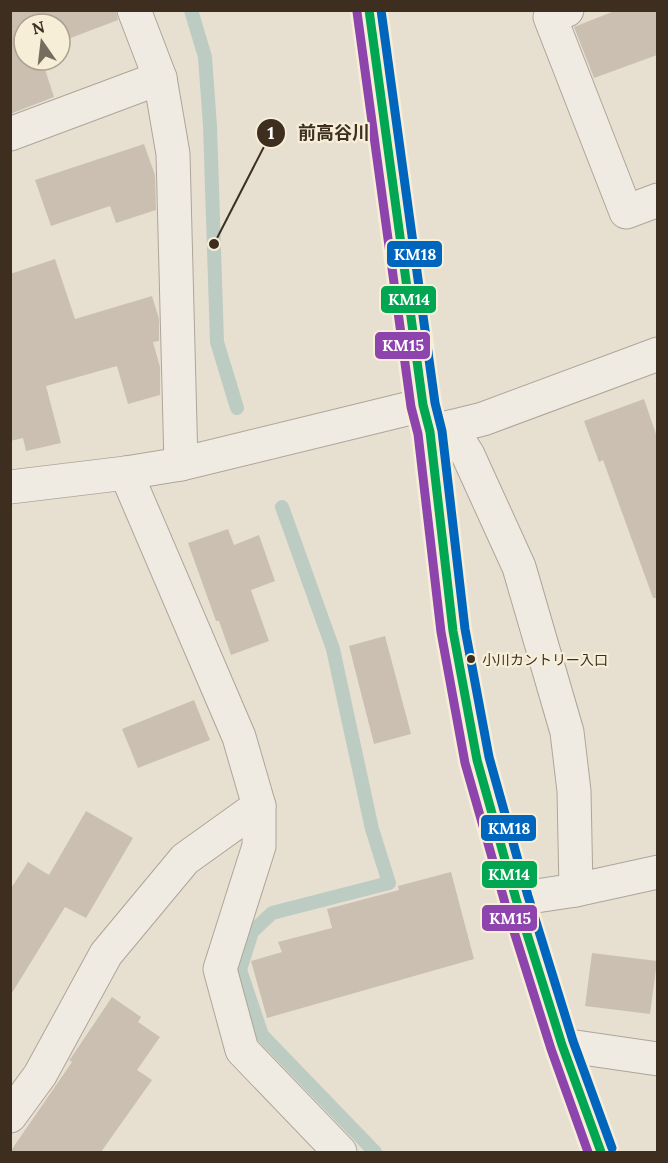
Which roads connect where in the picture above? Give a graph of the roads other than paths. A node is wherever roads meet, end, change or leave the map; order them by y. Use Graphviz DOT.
graph roads {
  1 [pos="134,10"];
  2 [pos="369,10"];
  3 [pos="567,10"];
  4 [pos="160,78"];
  5 [pos="10,134"];
  6 [pos="657,200"];
  7 [pos="657,354"];
  8 [pos="434,421"];
  9 [pos="181,464"];
  10 [pos="126,473"];
  11 [pos="10,487"];
  12 [pos="259,806"];
  13 [pos="657,872"];
  14 [pos="576,890"];
  15 [pos="516,899"];
  16 [pos="562,1045"];
  17 [pos="657,1059"];
  18 [pos="10,1116"];
  19 [pos="340,1152"];
  20 [pos="600,1152"];
  1 -- 4 [label="street"];
  2 -- 8 [label="main road"];
  3 -- 6 [label="street"];
  4 -- 5 [label="street"];
  4 -- 9 [label="street"];
  7 -- 8 [label="street"];
  8 -- 9 [label="street"];
  8 -- 14 [label="street"];
  8 -- 15 [label="main road"];
  9 -- 10 [label="street"];
  10 -- 11 [label="street"];
  10 -- 12 [label="street"];
  12 -- 18 [label="street"];
  12 -- 19 [label="street"];
  13 -- 14 [label="street"];
  14 -- 15 [label="street"];
  15 -- 16 [label="main road"];
  16 -- 17 [label="street"];
  16 -- 20 [label="main road"];
}
